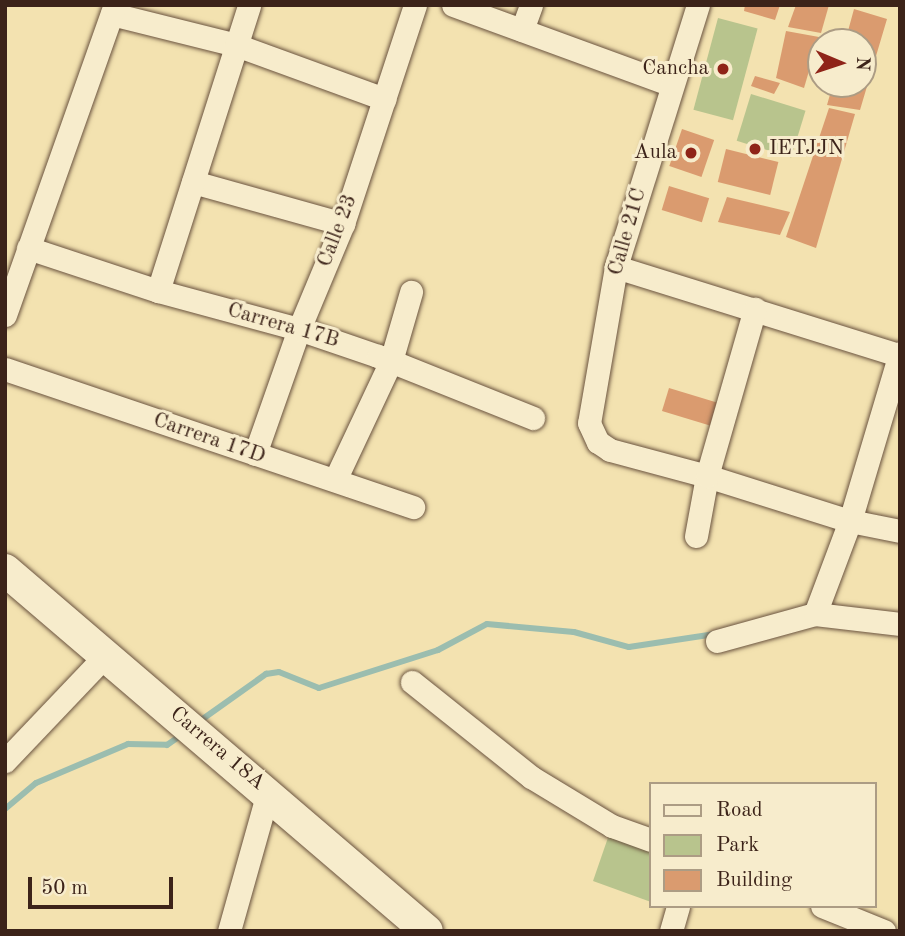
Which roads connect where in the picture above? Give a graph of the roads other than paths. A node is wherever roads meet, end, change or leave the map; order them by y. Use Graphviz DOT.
graph roads {
  1 [pos="249,5"];
  2 [pos="415,5"];
  3 [pos="453,5"];
  4 [pos="531,5"];
  5 [pos="698,5"];
  6 [pos="114,10"];
  7 [pos="522,30"];
  8 [pos="236,44"];
  9 [pos="672,85"];
  10 [pos="384,99"];
  11 [pos="192,182"];
  12 [pos="343,223"];
  13 [pos="28,248"];
  14 [pos="616,267"];
  15 [pos="12,271"];
  16 [pos="158,291"];
  17 [pos="411,292"];
  18 [pos="755,309"];
  19 [pos="5,315"];
  20 [pos="299,329"];
  21 [pos="899,354"];
  22 [pos="391,361"];
  23 [pos="5,369"];
  24 [pos="533,418"];
  25 [pos="255,454"];
  26 [pos="707,476"];
  27 [pos="335,480"];
  28 [pos="413,507"];
  29 [pos="850,521"];
  30 [pos="900,531"];
  31 [pos="696,536"];
  32 [pos="5,570"];
  33 [pos="815,614"];
  34 [pos="900,624"];
  35 [pos="717,641"];
  36 [pos="106,655"];
  37 [pos="412,682"];
  38 [pos="5,761"];
  39 [pos="268,792"];
  40 [pos="650,840"];
  41 [pos="677,908"];
  42 [pos="827,908"];
  43 [pos="229,931"];
  44 [pos="427,931"];
  45 [pos="671,931"];
  46 [pos="884,931"];
  1 -- 8 [label="street"];
  2 -- 10 [label="street, Calle 23"];
  3 -- 7 [label="street"];
  4 -- 7 [label="street"];
  5 -- 9 [label="street, Calle 21C"];
  6 -- 8 [label="street"];
  6 -- 13 [label="street"];
  7 -- 9 [label="street"];
  8 -- 10 [label="street"];
  8 -- 11 [label="street"];
  9 -- 14 [label="street, Calle 21C"];
  10 -- 12 [label="street, Calle 23"];
  11 -- 12 [label="street"];
  11 -- 16 [label="street"];
  12 -- 20 [label="street, Calle 23"];
  13 -- 15 [label="street"];
  13 -- 16 [label="street, Carrera 17B"];
  14 -- 18 [label="street"];
  14 -- 26 [label="street, Calle 21C"];
  15 -- 19 [label="street"];
  16 -- 20 [label="street, Carrera 17B"];
  17 -- 22 [label="street"];
  18 -- 21 [label="street"];
  18 -- 26 [label="street"];
  20 -- 22 [label="street, Carrera 17B"];
  20 -- 25 [label="street, Calle 23"];
  21 -- 29 [label="street"];
  22 -- 24 [label="street, Carrera 17B"];
  22 -- 27 [label="street"];
  23 -- 25 [label="street, Carrera 17D"];
  25 -- 27 [label="street, Carrera 17D"];
  26 -- 29 [label="street"];
  26 -- 31 [label="street"];
  27 -- 28 [label="street, Carrera 17D"];
  29 -- 30 [label="street"];
  29 -- 33 [label="street"];
  32 -- 36 [label="main road, Carrera 18A"];
  33 -- 34 [label="street"];
  33 -- 35 [label="street"];
  36 -- 38 [label="street"];
  36 -- 39 [label="main road, Carrera 18A"];
  37 -- 40 [label="street"];
  39 -- 43 [label="street"];
  39 -- 44 [label="main road, Carrera 18A"];
  41 -- 45 [label="street"];
  42 -- 46 [label="street"];
}
